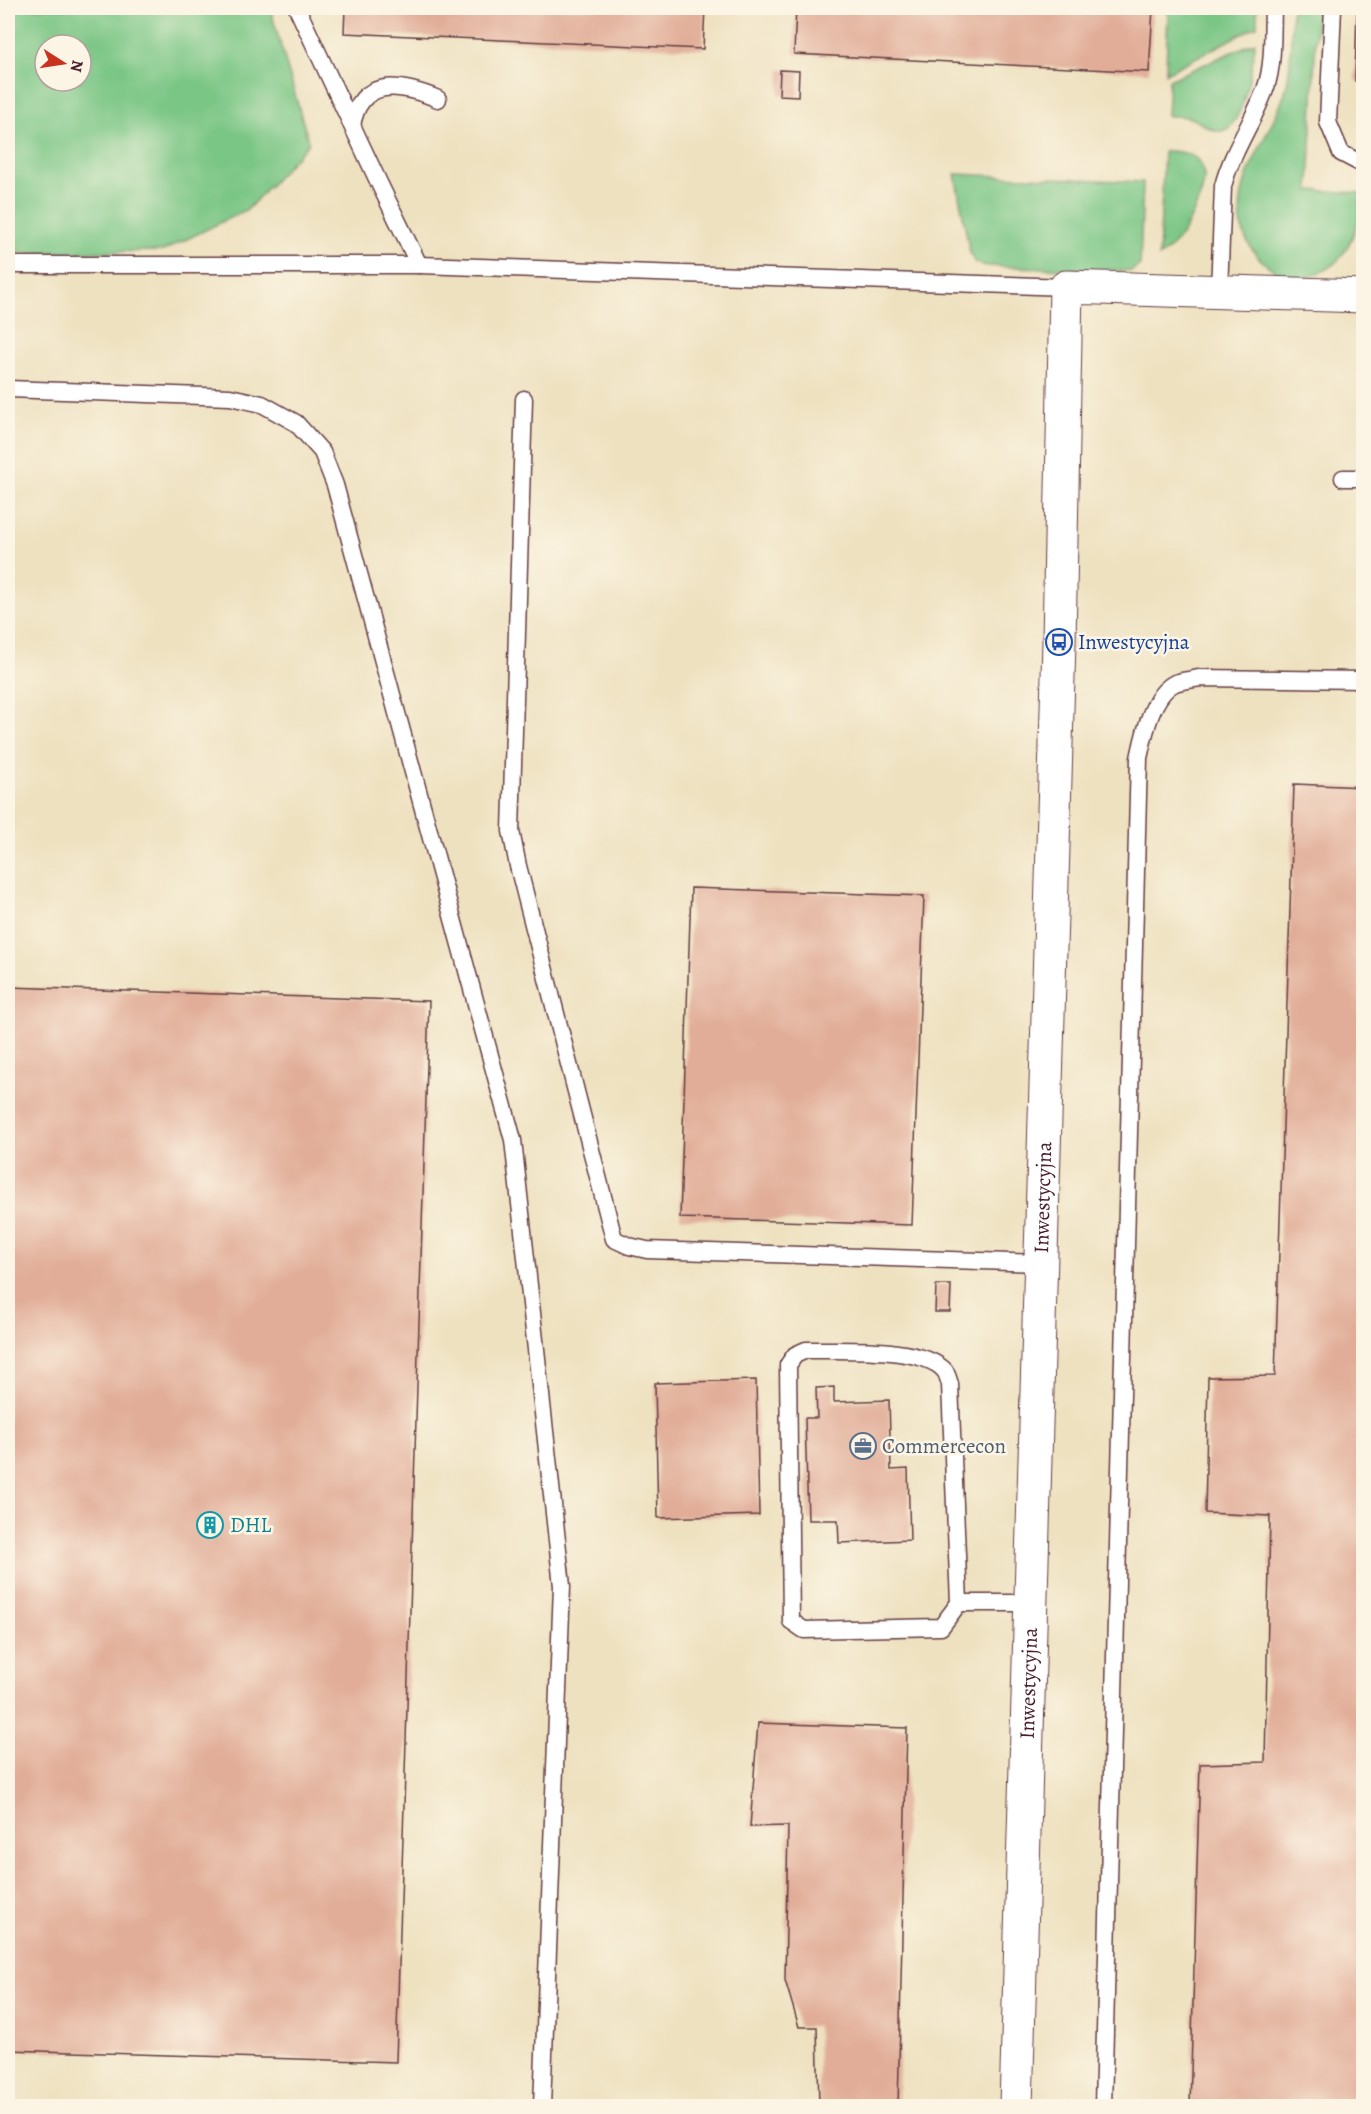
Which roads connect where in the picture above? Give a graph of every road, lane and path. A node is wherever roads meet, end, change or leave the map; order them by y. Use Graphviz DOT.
graph roads {
  1 [pos="297,8"];
  2 [pos="1273,8"];
  3 [pos="1333,8"];
  4 [pos="438,99"];
  5 [pos="352,126"];
  6 [pos="1364,165"];
  7 [pos="8,265"];
  8 [pos="419,265"];
  9 [pos="1066,287"];
  10 [pos="1219,292"];
  11 [pos="1364,296"];
  12 [pos="8,389"];
  13 [pos="524,399"];
  14 [pos="1342,478"];
  15 [pos="1364,478"];
  16 [pos="1364,680"];
  17 [pos="1041,1263"];
  18 [pos="958,1603"];
  19 [pos="1031,1603"];
  20 [pos="542,2106"];
  21 [pos="1016,2106"];
  22 [pos="1102,2106"];
  1 -- 5 [label="lane"];
  2 -- 10 [label="lane"];
  3 -- 6 [label="lane"];
  4 -- 5 [label="lane"];
  5 -- 8 [label="lane"];
  7 -- 8 [label="lane"];
  8 -- 9 [label="lane"];
  9 -- 10 [label="street"];
  9 -- 17 [label="street, Inwestycyjna"];
  10 -- 11 [label="street"];
  12 -- 20 [label="lane"];
  13 -- 17 [label="lane"];
  14 -- 15 [label="lane"];
  16 -- 22 [label="lane"];
  17 -- 19 [label="street, Inwestycyjna"];
  18 -- 18 [label="lane"];
  18 -- 19 [label="lane"];
  19 -- 21 [label="street, Inwestycyjna"];
}
